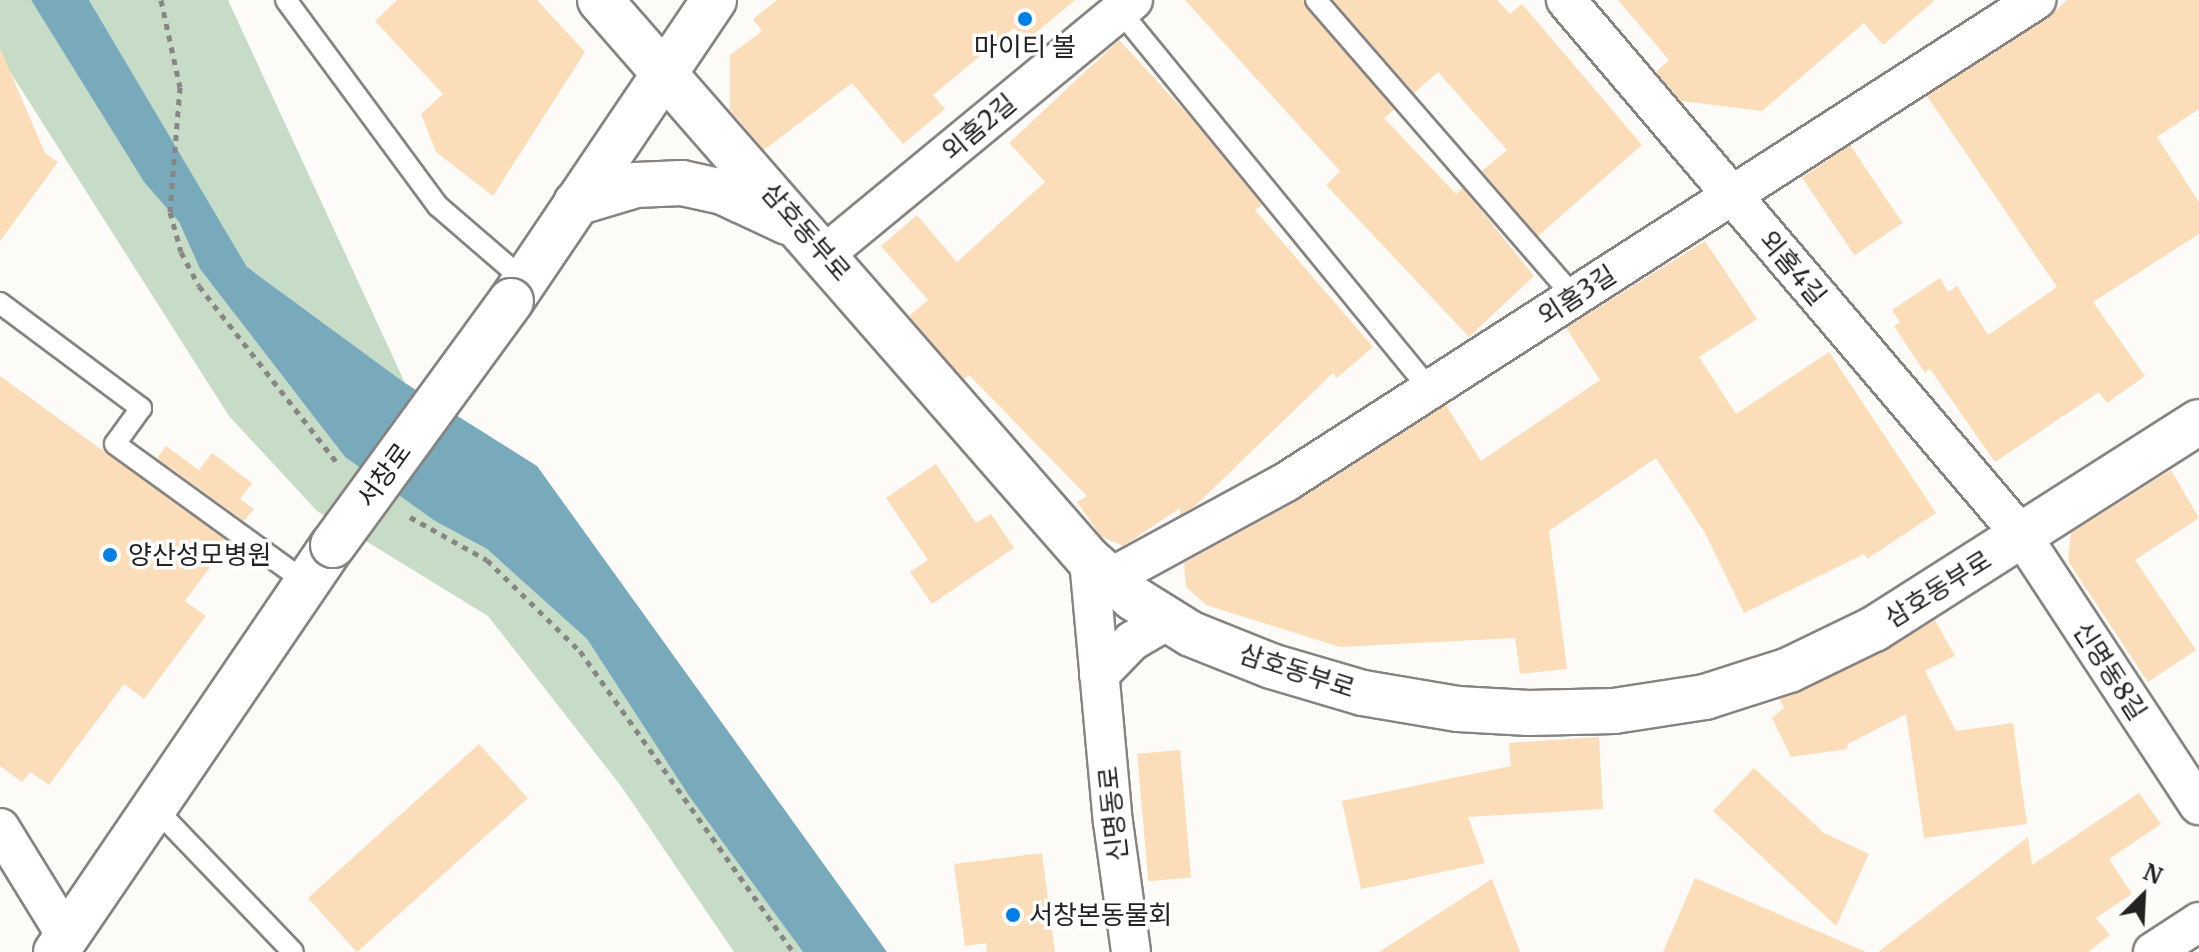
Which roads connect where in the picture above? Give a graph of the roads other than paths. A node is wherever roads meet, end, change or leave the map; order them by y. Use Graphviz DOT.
graph roads {
  1 [pos="286,0"];
  2 [pos="600,0"];
  3 [pos="714,0"];
  4 [pos="1316,0"];
  5 [pos="1566,0"];
  6 [pos="2036,0"];
  7 [pos="1126,5"];
  8 [pos="663,69"];
  9 [pos="1730,194"];
  10 [pos="576,203"];
  11 [pos="817,244"];
  12 [pos="518,291"];
  13 [pos="1575,298"];
  14 [pos="0,303"];
  15 [pos="1430,390"];
  16 [pos="2199,422"];
  17 [pos="2022,536"];
  18 [pos="1099,569"];
  19 [pos="307,583"];
  20 [pos="1168,620"];
  21 [pos="1099,675"];
  22 [pos="2199,805"];
  23 [pos="155,808"];
  24 [pos="0,828"];
  25 [pos="2199,922"];
  26 [pos="62,944"];
  27 [pos="293,952"];
  28 [pos="1131,952"];
  29 [pos="2153,952"];
  1 -- 12 [label="lane"];
  2 -- 8 [label="street, 삼호동부로"];
  3 -- 8 [label="street, 서창로"];
  4 -- 13 [label="lane"];
  5 -- 9 [label="street, 외홈4길"];
  6 -- 9 [label="street, 외홈3길"];
  7 -- 11 [label="street, 외홈2길"];
  7 -- 15 [label="lane"];
  8 -- 10 [label="street, 서창로"];
  8 -- 11 [label="street, 삼호동부로"];
  9 -- 13 [label="street, 외홈3길"];
  9 -- 17 [label="street, 외홈4길"];
  10 -- 11 [label="street"];
  10 -- 12 [label="street, 서창로"];
  11 -- 18 [label="street, 삼호동부로"];
  12 -- 19 [label="street, 서창로, bridge"];
  13 -- 15 [label="street, 외홈3길"];
  14 -- 19 [label="lane"];
  15 -- 18 [label="street, 외홈3길"];
  16 -- 17 [label="street, 삼호동부로"];
  17 -- 20 [label="street, 삼호동부로"];
  17 -- 22 [label="street, 신명동8길"];
  18 -- 20 [label="street, 삼호동부로"];
  18 -- 21 [label="street, 신명동로"];
  19 -- 23 [label="street, 서창로"];
  20 -- 21 [label="street"];
  21 -- 28 [label="street, 신명동로"];
  23 -- 26 [label="street, 서창로"];
  23 -- 27 [label="lane"];
  24 -- 26 [label="street"];
  25 -- 29 [label="street"];
}
